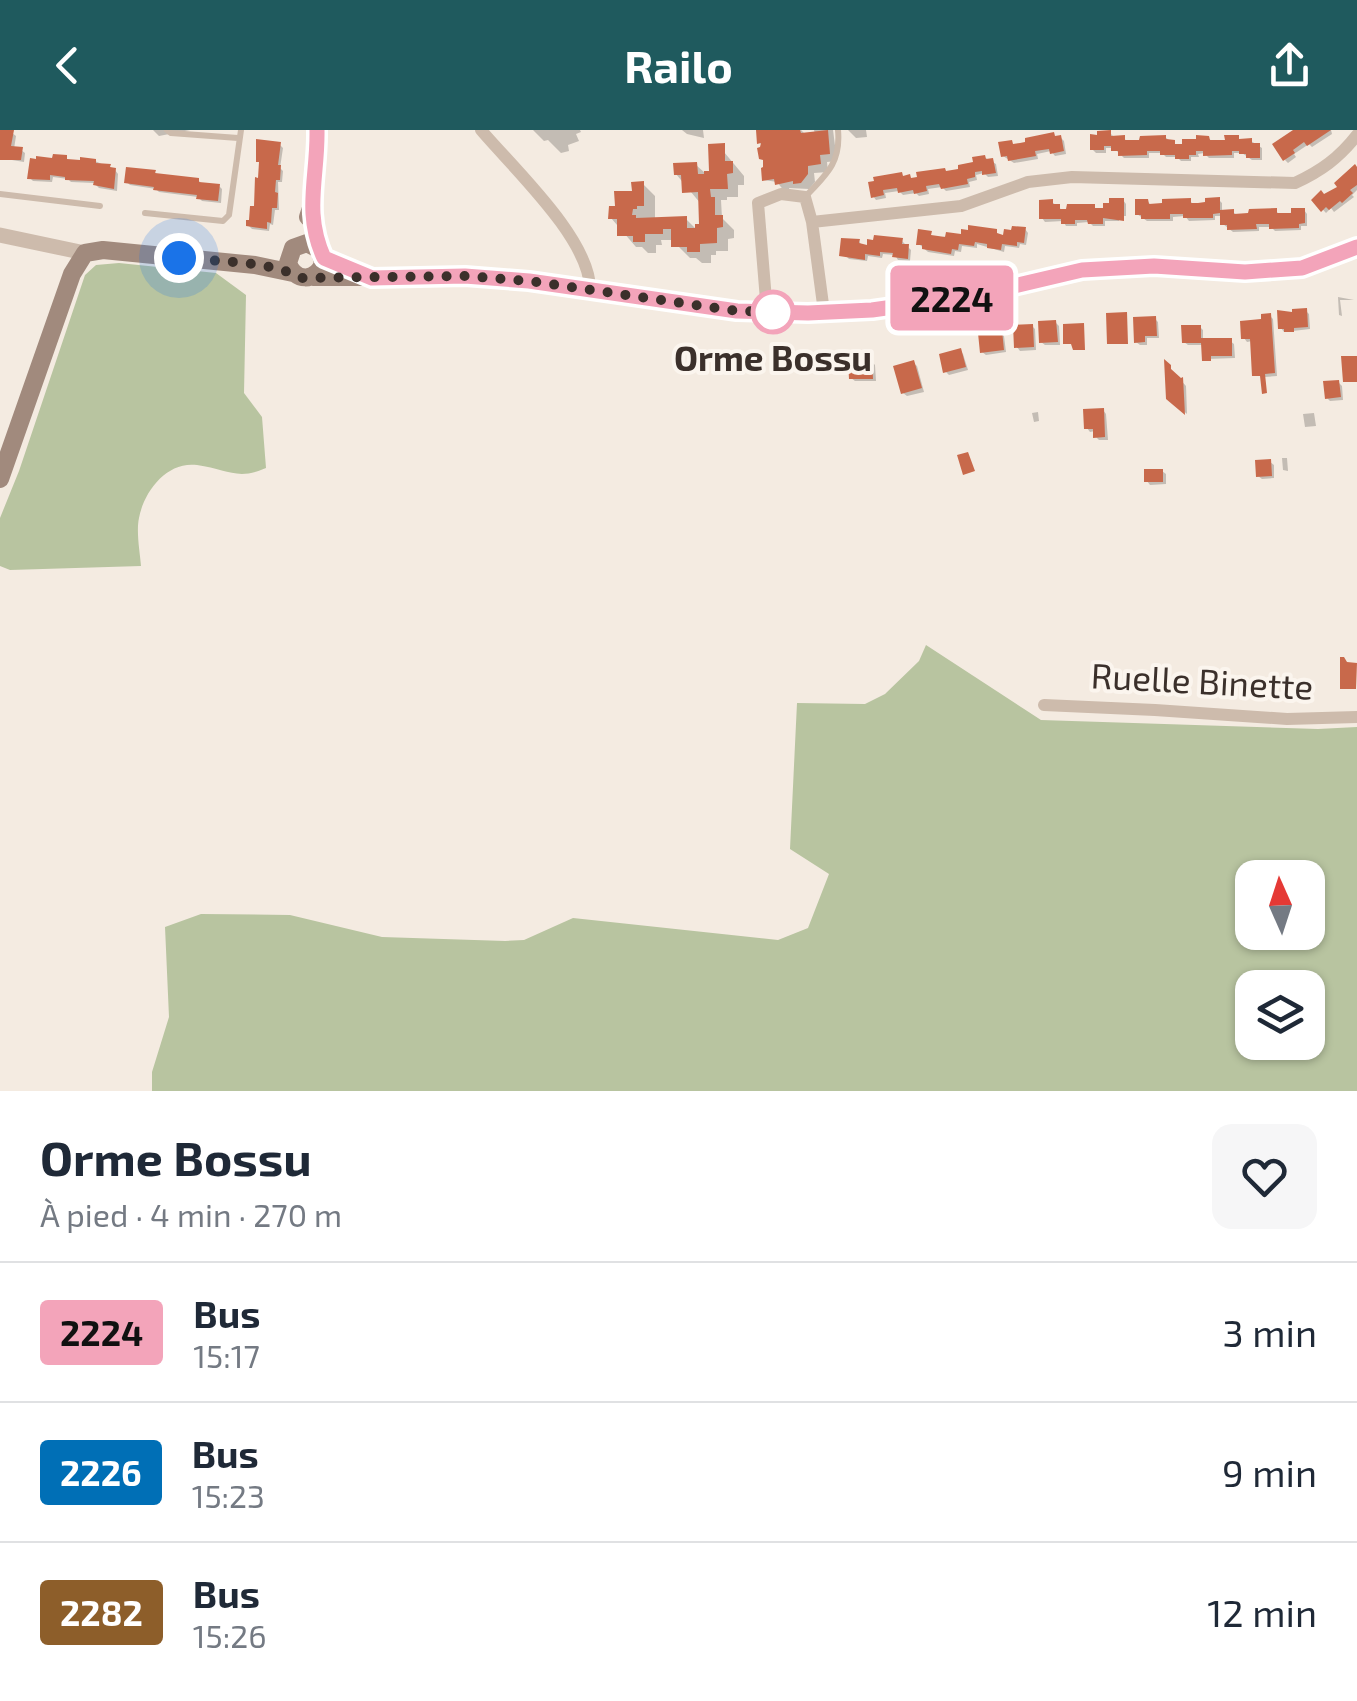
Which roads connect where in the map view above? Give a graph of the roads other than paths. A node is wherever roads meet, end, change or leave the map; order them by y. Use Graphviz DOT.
graph roads {
  1 [pos="167,130"];
  2 [pos="316,130"];
  3 [pos="481,130"];
  4 [pos="838,130"];
  5 [pos="240,134"];
  6 [pos="1357,136"];
  7 [pos="0,194"];
  8 [pos="805,197"];
  9 [pos="100,206"];
  10 [pos="311,208"];
  11 [pos="145,213"];
  12 [pos="812,222"];
  13 [pos="0,235"];
  14 [pos="1357,247"];
  15 [pos="294,249"];
  16 [pos="85,253"];
  17 [pos="322,254"];
  18 [pos="255,266"];
  19 [pos="293,273"];
  20 [pos="313,277"];
  21 [pos="372,278"];
  22 [pos="590,290"];
  23 [pos="767,312"];
  24 [pos="816,313"];
  25 [pos="0,479"];
  26 [pos="1044,705"];
  27 [pos="1357,717"];
  1 -- 5 [label="lane"];
  2 -- 10 [label="main road"];
  3 -- 22 [label="street"];
  4 -- 8 [label="lane"];
  5 -- 11 [label="lane"];
  6 -- 12 [label="street"];
  7 -- 9 [label="lane"];
  8 -- 12 [label="street"];
  8 -- 23 [label="street"];
  10 -- 15 [label="main road"];
  10 -- 17 [label="main road"];
  12 -- 24 [label="street"];
  13 -- 16 [label="street"];
  14 -- 24 [label="main road"];
  15 -- 17 [label="main road"];
  15 -- 18 [label="main road"];
  15 -- 19 [label="main road"];
  16 -- 18 [label="main road"];
  16 -- 25 [label="main road"];
  17 -- 20 [label="main road"];
  17 -- 21 [label="main road"];
  18 -- 19 [label="main road"];
  19 -- 20 [label="main road"];
  20 -- 21 [label="main road"];
  21 -- 22 [label="main road"];
  22 -- 23 [label="main road"];
  23 -- 24 [label="main road"];
  26 -- 27 [label="street, Ruelle Binette"];
}
